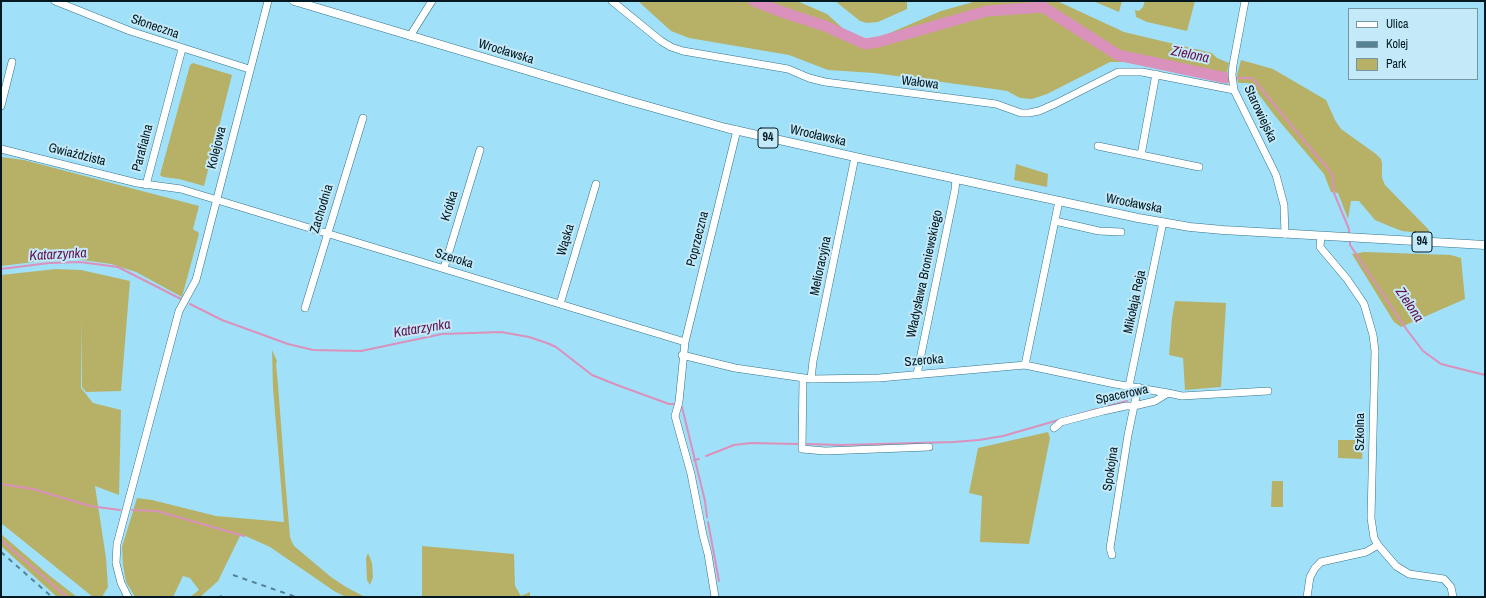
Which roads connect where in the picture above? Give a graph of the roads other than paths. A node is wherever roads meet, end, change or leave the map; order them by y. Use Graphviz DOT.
graph roads {
  1 [pos="55,1"];
  2 [pos="268,1"];
  3 [pos="294,1"];
  4 [pos="432,1"];
  5 [pos="612,1"];
  6 [pos="1245,1"];
  7 [pos="410,36"];
  8 [pos="182,49"];
  9 [pos="12,62"];
  10 [pos="249,69"];
  11 [pos="1154,73"];
  12 [pos="1234,87"];
  13 [pos="1,106"];
  14 [pos="363,118"];
  15 [pos="737,130"];
  16 [pos="1098,146"];
  17 [pos="1,149"];
  18 [pos="480,150"];
  19 [pos="1141,155"];
  20 [pos="855,157"];
  21 [pos="1199,167"];
  22 [pos="956,179"];
  23 [pos="596,184"];
  24 [pos="146,185"];
  25 [pos="216,199"];
  26 [pos="1060,201"];
  27 [pos="1056,221"];
  28 [pos="1163,222"];
  29 [pos="1121,232"];
  30 [pos="327,233"];
  31 [pos="1285,234"];
  32 [pos="1321,236"];
  33 [pos="1485,245"];
  34 [pos="444,268"];
  35 [pos="560,304"];
  36 [pos="305,308"];
  37 [pos="685,342"];
  38 [pos="682,355"];
  39 [pos="1025,365"];
  40 [pos="917,374"];
  41 [pos="803,379"];
  42 [pos="811,379"];
  43 [pos="1129,386"];
  44 [pos="1138,387"];
  45 [pos="1268,391"];
  46 [pos="1168,394"];
  47 [pos="1134,406"];
  48 [pos="1054,428"];
  49 [pos="929,447"];
  50 [pos="1378,545"];
  51 [pos="1112,555"];
  52 [pos="128,597"];
  53 [pos="715,597"];
  54 [pos="1307,597"];
  55 [pos="1452,597"];
  1 -- 8 [label="street, Słoneczna"];
  2 -- 10 [label="street, Kolejowa"];
  3 -- 7 [label="main road, Wrocławska / 94"];
  4 -- 7 [label="street"];
  5 -- 11 [label="street, Wałowa"];
  6 -- 12 [label="street, Starowiejska"];
  7 -- 15 [label="main road, Wrocławska / 94"];
  8 -- 10 [label="street, Słoneczna"];
  8 -- 24 [label="street, Parafialna"];
  9 -- 13 [label="street"];
  10 -- 25 [label="street, Kolejowa"];
  11 -- 12 [label="street, Wałowa"];
  11 -- 19 [label="street"];
  12 -- 31 [label="street, Starowiejska"];
  14 -- 30 [label="street, Zachodnia"];
  15 -- 20 [label="main road, Wrocławska / 94"];
  15 -- 37 [label="street, Poprzeczna"];
  16 -- 19 [label="street"];
  17 -- 24 [label="street, Gwiaździsta"];
  18 -- 34 [label="street, Krótka"];
  19 -- 21 [label="street"];
  20 -- 22 [label="main road, Wrocławska / 94"];
  20 -- 42 [label="street, Melioracyjna"];
  22 -- 26 [label="main road, Wrocławska / 94"];
  22 -- 40 [label="street, Władysława Broniewskiego"];
  23 -- 35 [label="street, Wąska"];
  24 -- 25 [label="street, Parafialna"];
  25 -- 30 [label="street, Szeroka"];
  25 -- 52 [label="street, Kolejowa"];
  26 -- 27 [label="street"];
  26 -- 28 [label="main road, Wrocławska / 94"];
  27 -- 29 [label="street"];
  27 -- 39 [label="street"];
  28 -- 31 [label="main road, Wrocławska / 94"];
  28 -- 43 [label="street, Mikołaja Reja"];
  30 -- 34 [label="street, Szeroka"];
  30 -- 36 [label="street, Zachodnia"];
  31 -- 32 [label="main road, 94"];
  32 -- 33 [label="main road, 94"];
  32 -- 50 [label="street, Szkolna"];
  34 -- 35 [label="street, Szeroka"];
  35 -- 37 [label="street, Szeroka"];
  37 -- 38 [label="street, Poprzeczna"];
  38 -- 41 [label="street, Szeroka"];
  38 -- 53 [label="street, Poprzeczna"];
  39 -- 40 [label="street, Szeroka"];
  39 -- 43 [label="street, Szeroka"];
  40 -- 42 [label="street, Szeroka"];
  41 -- 42 [label="street, Szeroka"];
  41 -- 49 [label="street"];
  43 -- 44 [label="street, Szeroka"];
  44 -- 46 [label="street, Szeroka"];
  44 -- 47 [label="street, Spokojna"];
  45 -- 46 [label="street, Spacerowa"];
  46 -- 47 [label="street, Spacerowa"];
  47 -- 48 [label="street, Spacerowa"];
  47 -- 51 [label="street, Spokojna"];
  50 -- 54 [label="street"];
  50 -- 55 [label="street, Szkolna"];
}
